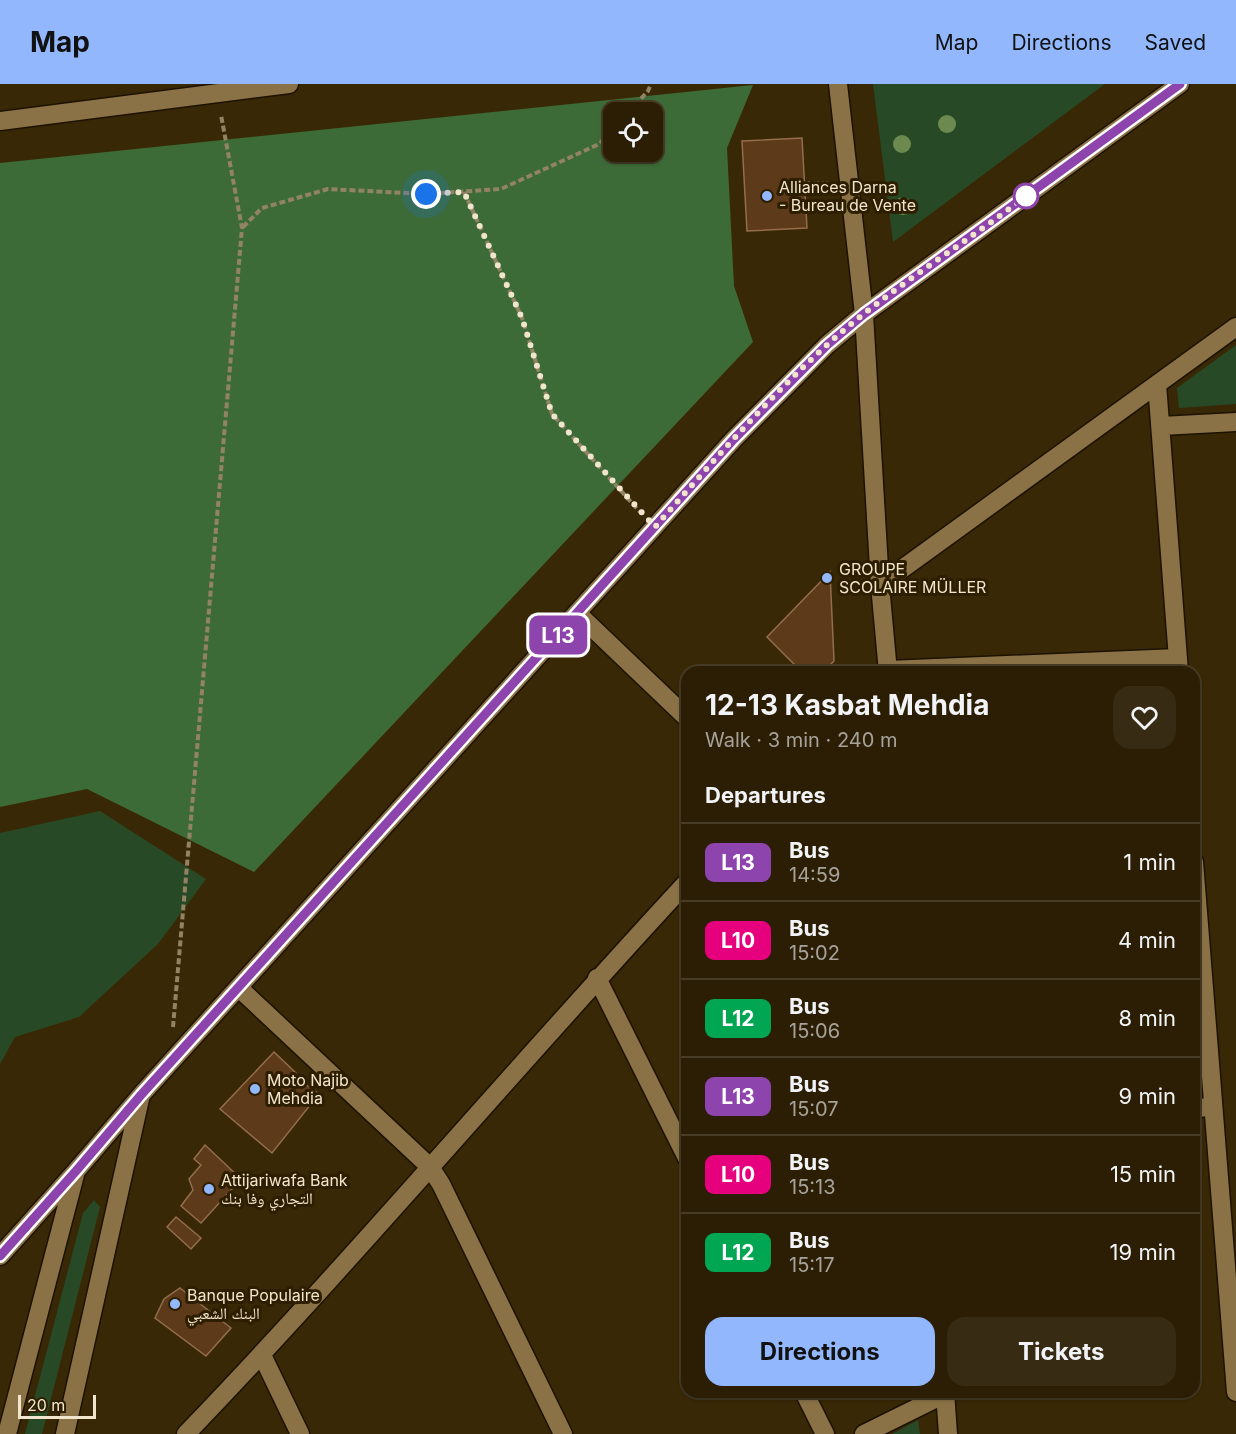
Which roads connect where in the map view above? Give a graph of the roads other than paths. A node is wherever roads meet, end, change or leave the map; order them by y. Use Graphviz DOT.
graph roads {
  1 [pos="289,84"];
  2 [pos="838,84"];
  3 [pos="1179,84"];
  4 [pos="0,121"];
  5 [pos="864,314"];
  6 [pos="1236,327"];
  7 [pos="1157,384"];
  8 [pos="1236,422"];
  9 [pos="1161,426"];
  10 [pos="880,585"];
  11 [pos="578,613"];
  12 [pos="1179,665"];
  13 [pos="887,666"];
  14 [pos="1130,666"];
  15 [pos="681,712"];
  16 [pos="681,888"];
  17 [pos="1200,939"];
  18 [pos="597,978"];
  19 [pos="239,988"];
  20 [pos="141,1095"];
  21 [pos="1213,1107"];
  22 [pos="1200,1108"];
  23 [pos="681,1146"];
  24 [pos="430,1167"];
  25 [pos="76,1171"];
  26 [pos="0,1256"];
  27 [pos="261,1355"];
  28 [pos="1236,1392"];
  29 [pos="807,1398"];
  30 [pos="935,1398"];
  31 [pos="945,1398"];
  32 [pos="7,1434"];
  33 [pos="65,1434"];
  34 [pos="186,1434"];
  35 [pos="300,1434"];
  36 [pos="563,1434"];
  37 [pos="825,1434"];
  38 [pos="864,1434"];
  39 [pos="948,1434"];
  1 -- 4 [label="street"];
  2 -- 5 [label="street"];
  3 -- 5 [label="street"];
  5 -- 10 [label="street"];
  5 -- 11 [label="street"];
  6 -- 7 [label="street"];
  7 -- 9 [label="street"];
  7 -- 10 [label="street"];
  8 -- 9 [label="street"];
  9 -- 12 [label="street"];
  10 -- 13 [label="street"];
  11 -- 15 [label="street"];
  11 -- 19 [label="street"];
  12 -- 14 [label="street"];
  16 -- 18 [label="street"];
  17 -- 21 [label="street"];
  18 -- 23 [label="street"];
  18 -- 24 [label="street"];
  19 -- 20 [label="street"];
  19 -- 24 [label="street"];
  20 -- 25 [label="street"];
  20 -- 33 [label="street"];
  21 -- 22 [label="street"];
  21 -- 28 [label="street"];
  24 -- 27 [label="street"];
  24 -- 36 [label="street"];
  25 -- 26 [label="street"];
  25 -- 32 [label="street"];
  27 -- 34 [label="street"];
  27 -- 35 [label="street"];
  29 -- 37 [label="street"];
  30 -- 38 [label="street"];
  31 -- 39 [label="street"];
}
